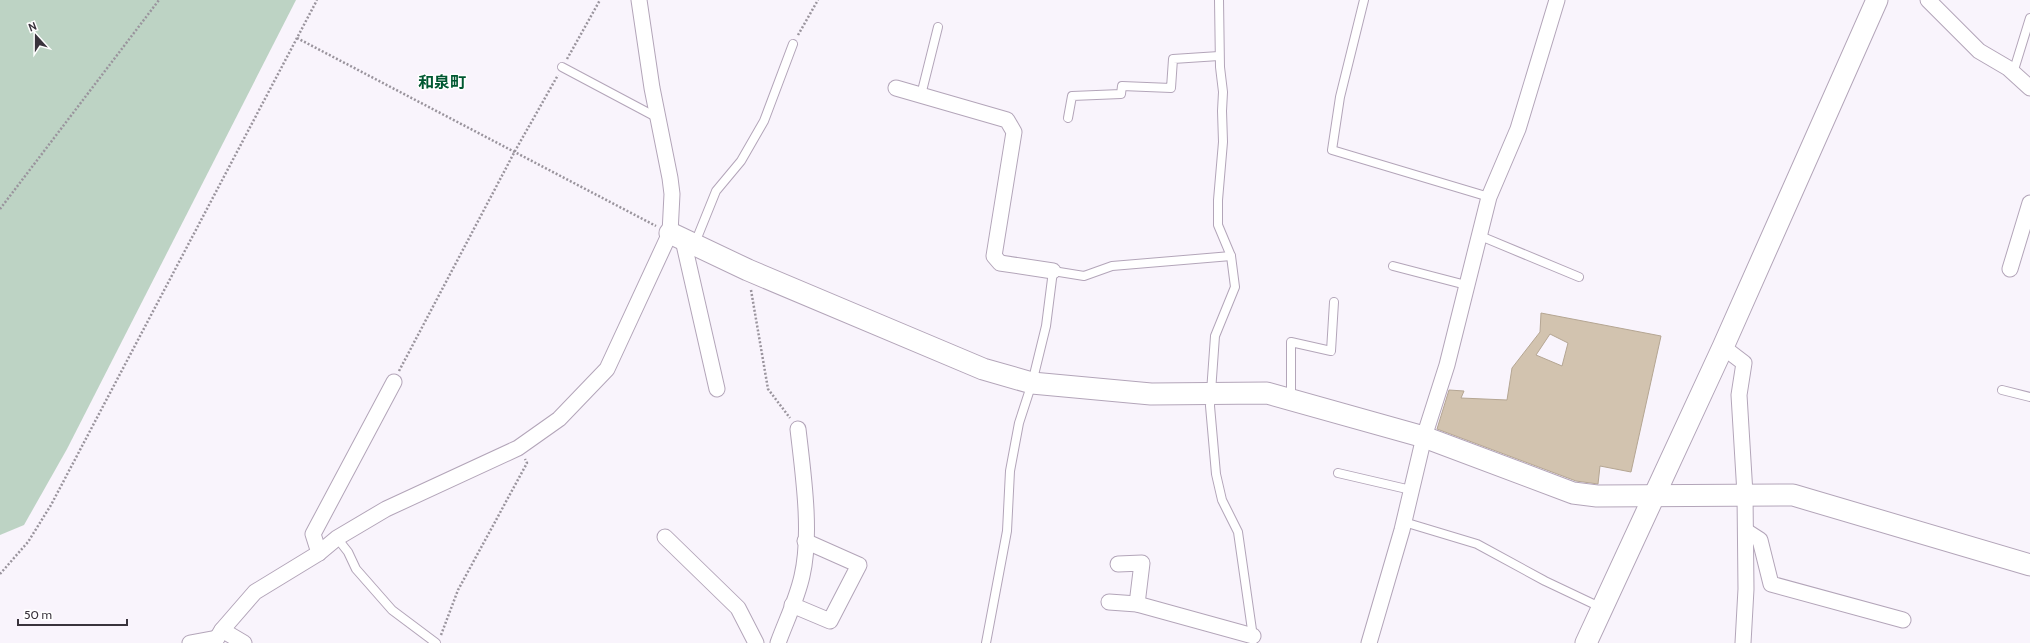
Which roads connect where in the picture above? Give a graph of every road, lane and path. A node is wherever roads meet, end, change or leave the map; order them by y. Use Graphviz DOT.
graph roads {
  1 [pos="159,0"];
  2 [pos="317,0"];
  3 [pos="639,0"];
  4 [pos="818,0"];
  5 [pos="1219,0"];
  6 [pos="1364,0"];
  7 [pos="1557,0"];
  8 [pos="1877,0"];
  9 [pos="1928,0"];
  10 [pos="2030,18"];
  11 [pos="938,27"];
  12 [pos="297,38"];
  13 [pos="793,44"];
  14 [pos="1219,56"];
  15 [pos="562,67"];
  16 [pos="2013,73"];
  17 [pos="896,88"];
  18 [pos="2030,88"];
  19 [pos="921,95"];
  20 [pos="659,118"];
  21 [pos="1068,118"];
  22 [pos="515,151"];
  23 [pos="1489,197"];
  24 [pos="2030,203"];
  25 [pos="0,209"];
  26 [pos="1478,235"];
  27 [pos="682,240"];
  28 [pos="1231,256"];
  29 [pos="1393,266"];
  30 [pos="2010,269"];
  31 [pos="748,270"];
  32 [pos="1053,271"];
  33 [pos="1579,277"];
  34 [pos="1466,285"];
  35 [pos="1334,302"];
  36 [pos="1722,347"];
  37 [pos="394,382"];
  38 [pos="1032,383"];
  39 [pos="717,389"];
  40 [pos="2002,390"];
  41 [pos="1211,393"];
  42 [pos="2030,397"];
  43 [pos="1290,400"];
  44 [pos="798,429"];
  45 [pos="1424,438"];
  46 [pos="518,448"];
  47 [pos="1338,473"];
  48 [pos="1411,490"];
  49 [pos="1745,494"];
  50 [pos="1653,495"];
  51 [pos="1404,522"];
  52 [pos="1746,531"];
  53 [pos="665,537"];
  54 [pos="337,538"];
  55 [pos="805,541"];
  56 [pos="319,553"];
  57 [pos="1118,564"];
  58 [pos="2030,565"];
  59 [pos="0,574"];
  60 [pos="1109,602"];
  61 [pos="1137,604"];
  62 [pos="792,605"];
  63 [pos="1602,608"];
  64 [pos="1903,620"];
  65 [pos="218,637"];
  66 [pos="1253,639"];
  67 [pos="439,640"];
  68 [pos="190,643"];
  69 [pos="244,643"];
  70 [pos="756,643"];
  71 [pos="778,643"];
  72 [pos="986,643"];
  73 [pos="1369,643"];
  74 [pos="1586,643"];
  75 [pos="1743,643"];
  1 -- 25 [label="path"];
  2 -- 12 [label="path"];
  3 -- 20 [label="street"];
  4 -- 13 [label="path"];
  5 -- 14 [label="lane"];
  6 -- 23 [label="lane"];
  7 -- 23 [label="street"];
  8 -- 36 [label="street"];
  9 -- 16 [label="street"];
  10 -- 16 [label="lane"];
  11 -- 19 [label="lane"];
  12 -- 22 [label="path"];
  12 -- 59 [label="path"];
  13 -- 27 [label="lane"];
  14 -- 21 [label="lane"];
  14 -- 28 [label="lane"];
  15 -- 20 [label="lane"];
  16 -- 18 [label="street"];
  17 -- 19 [label="street"];
  19 -- 32 [label="street"];
  20 -- 27 [label="street"];
  22 -- 27 [label="path"];
  22 -- 37 [label="path"];
  23 -- 26 [label="street"];
  24 -- 30 [label="street"];
  26 -- 33 [label="lane"];
  26 -- 34 [label="street"];
  27 -- 31 [label="street"];
  27 -- 39 [label="street"];
  27 -- 46 [label="street"];
  28 -- 32 [label="lane"];
  28 -- 41 [label="lane"];
  29 -- 34 [label="lane"];
  31 -- 38 [label="street"];
  31 -- 44 [label="path"];
  32 -- 38 [label="lane"];
  34 -- 45 [label="street"];
  35 -- 43 [label="lane"];
  36 -- 49 [label="street"];
  36 -- 50 [label="street"];
  37 -- 56 [label="street"];
  38 -- 41 [label="street"];
  38 -- 72 [label="lane"];
  40 -- 42 [label="lane"];
  41 -- 43 [label="street"];
  41 -- 66 [label="lane"];
  43 -- 45 [label="street"];
  44 -- 55 [label="street"];
  45 -- 48 [label="street"];
  45 -- 50 [label="street"];
  46 -- 54 [label="street"];
  46 -- 67 [label="path"];
  47 -- 48 [label="lane"];
  48 -- 51 [label="street"];
  49 -- 50 [label="street"];
  49 -- 52 [label="street"];
  49 -- 58 [label="street"];
  50 -- 63 [label="street"];
  51 -- 63 [label="lane"];
  51 -- 73 [label="street"];
  52 -- 64 [label="street"];
  52 -- 75 [label="street"];
  53 -- 70 [label="street"];
  54 -- 56 [label="street"];
  54 -- 67 [label="lane"];
  55 -- 62 [label="street"];
  55 -- 62 [label="street"];
  56 -- 65 [label="street"];
  57 -- 61 [label="street"];
  60 -- 61 [label="street"];
  61 -- 66 [label="street"];
  62 -- 71 [label="street"];
  63 -- 74 [label="street"];
  65 -- 68 [label="street"];
  65 -- 69 [label="street"];
}
